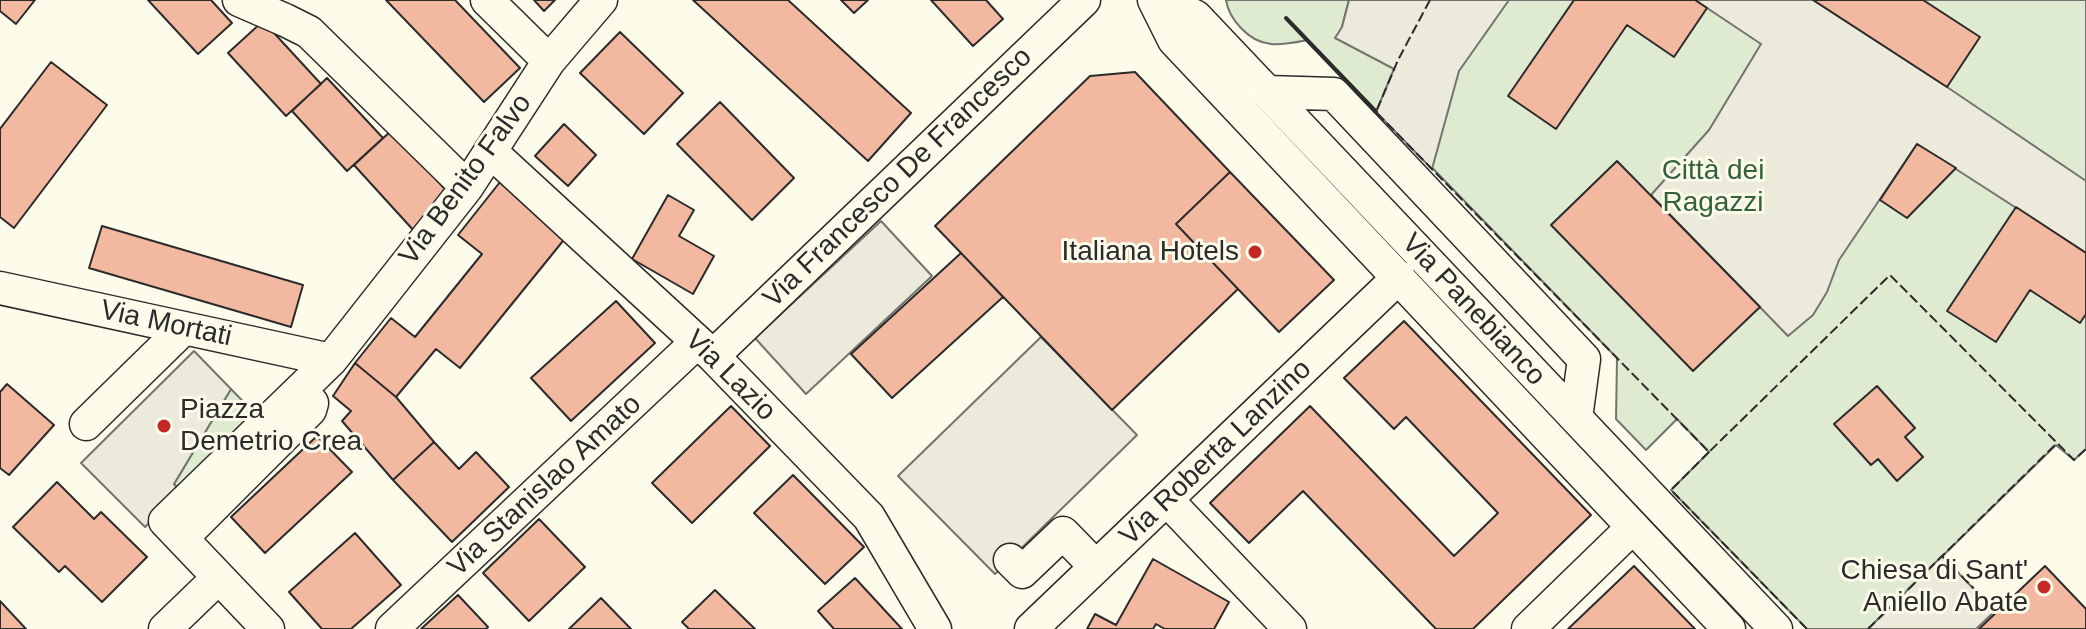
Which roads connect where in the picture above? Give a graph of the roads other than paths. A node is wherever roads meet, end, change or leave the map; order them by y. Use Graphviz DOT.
graph roads {
  1 [pos="239,0"];
  2 [pos="487,0"];
  3 [pos="601,0"];
  4 [pos="1084,0"];
  5 [pos="1154,0"];
  6 [pos="1164,0"];
  7 [pos="296,10"];
  8 [pos="549,61"];
  9 [pos="1267,92"];
  10 [pos="490,151"];
  11 [pos="467,187"];
  12 [pos="1399,277"];
  13 [pos="0,288"];
  14 [pos="184,328"];
  15 [pos="705,349"];
  16 [pos="331,360"];
  17 [pos="1576,418"];
  18 [pos="86,424"];
  19 [pos="1167,500"];
  20 [pos="1633,527"];
  21 [pos="1010,560"];
  22 [pos="1096,567"];
  23 [pos="218,578"];
  24 [pos="165,629"];
  25 [pos="268,629"];
  26 [pos="392,629"];
  27 [pos="935,629"];
  28 [pos="1031,629"];
  29 [pos="1290,629"];
  30 [pos="1528,629"];
  31 [pos="1729,629"];
  32 [pos="1776,629"];
  1 -- 7 [label="street"];
  2 -- 8 [label="street"];
  3 -- 8 [label="street, Via Benito Falvo"];
  4 -- 15 [label="street, Via Francesco De Francesco"];
  5 -- 12 [label="street, Via Panebianco"];
  6 -- 9 [label="street, Via Panebianco"];
  7 -- 11 [label="street"];
  8 -- 10 [label="street, Via Benito Falvo"];
  9 -- 17 [label="street, Via Panebianco"];
  9 -- 17 [label="street"];
  10 -- 11 [label="street, Via Benito Falvo"];
  10 -- 15 [label="street, Via Lazio"];
  11 -- 16 [label="street, Via Benito Falvo"];
  12 -- 19 [label="street, Via Roberta Lanzino"];
  12 -- 20 [label="street, Via Panebianco"];
  13 -- 14 [label="street, Via Mortati"];
  14 -- 16 [label="street, Via Mortati"];
  14 -- 18 [label="street"];
  15 -- 26 [label="street, Via Stanislao Amato"];
  15 -- 27 [label="street, Via Lazio"];
  16 -- 23 [label="street, Via Benito Falvo"];
  17 -- 32 [label="street, Via Panebianco"];
  19 -- 22 [label="street, Via Roberta Lanzino"];
  19 -- 29 [label="street"];
  20 -- 30 [label="street"];
  20 -- 31 [label="street, Via Panebianco"];
  21 -- 22 [label="street"];
  22 -- 28 [label="street, Via Roberta Lanzino"];
  23 -- 24 [label="street"];
  23 -- 25 [label="street"];
}
